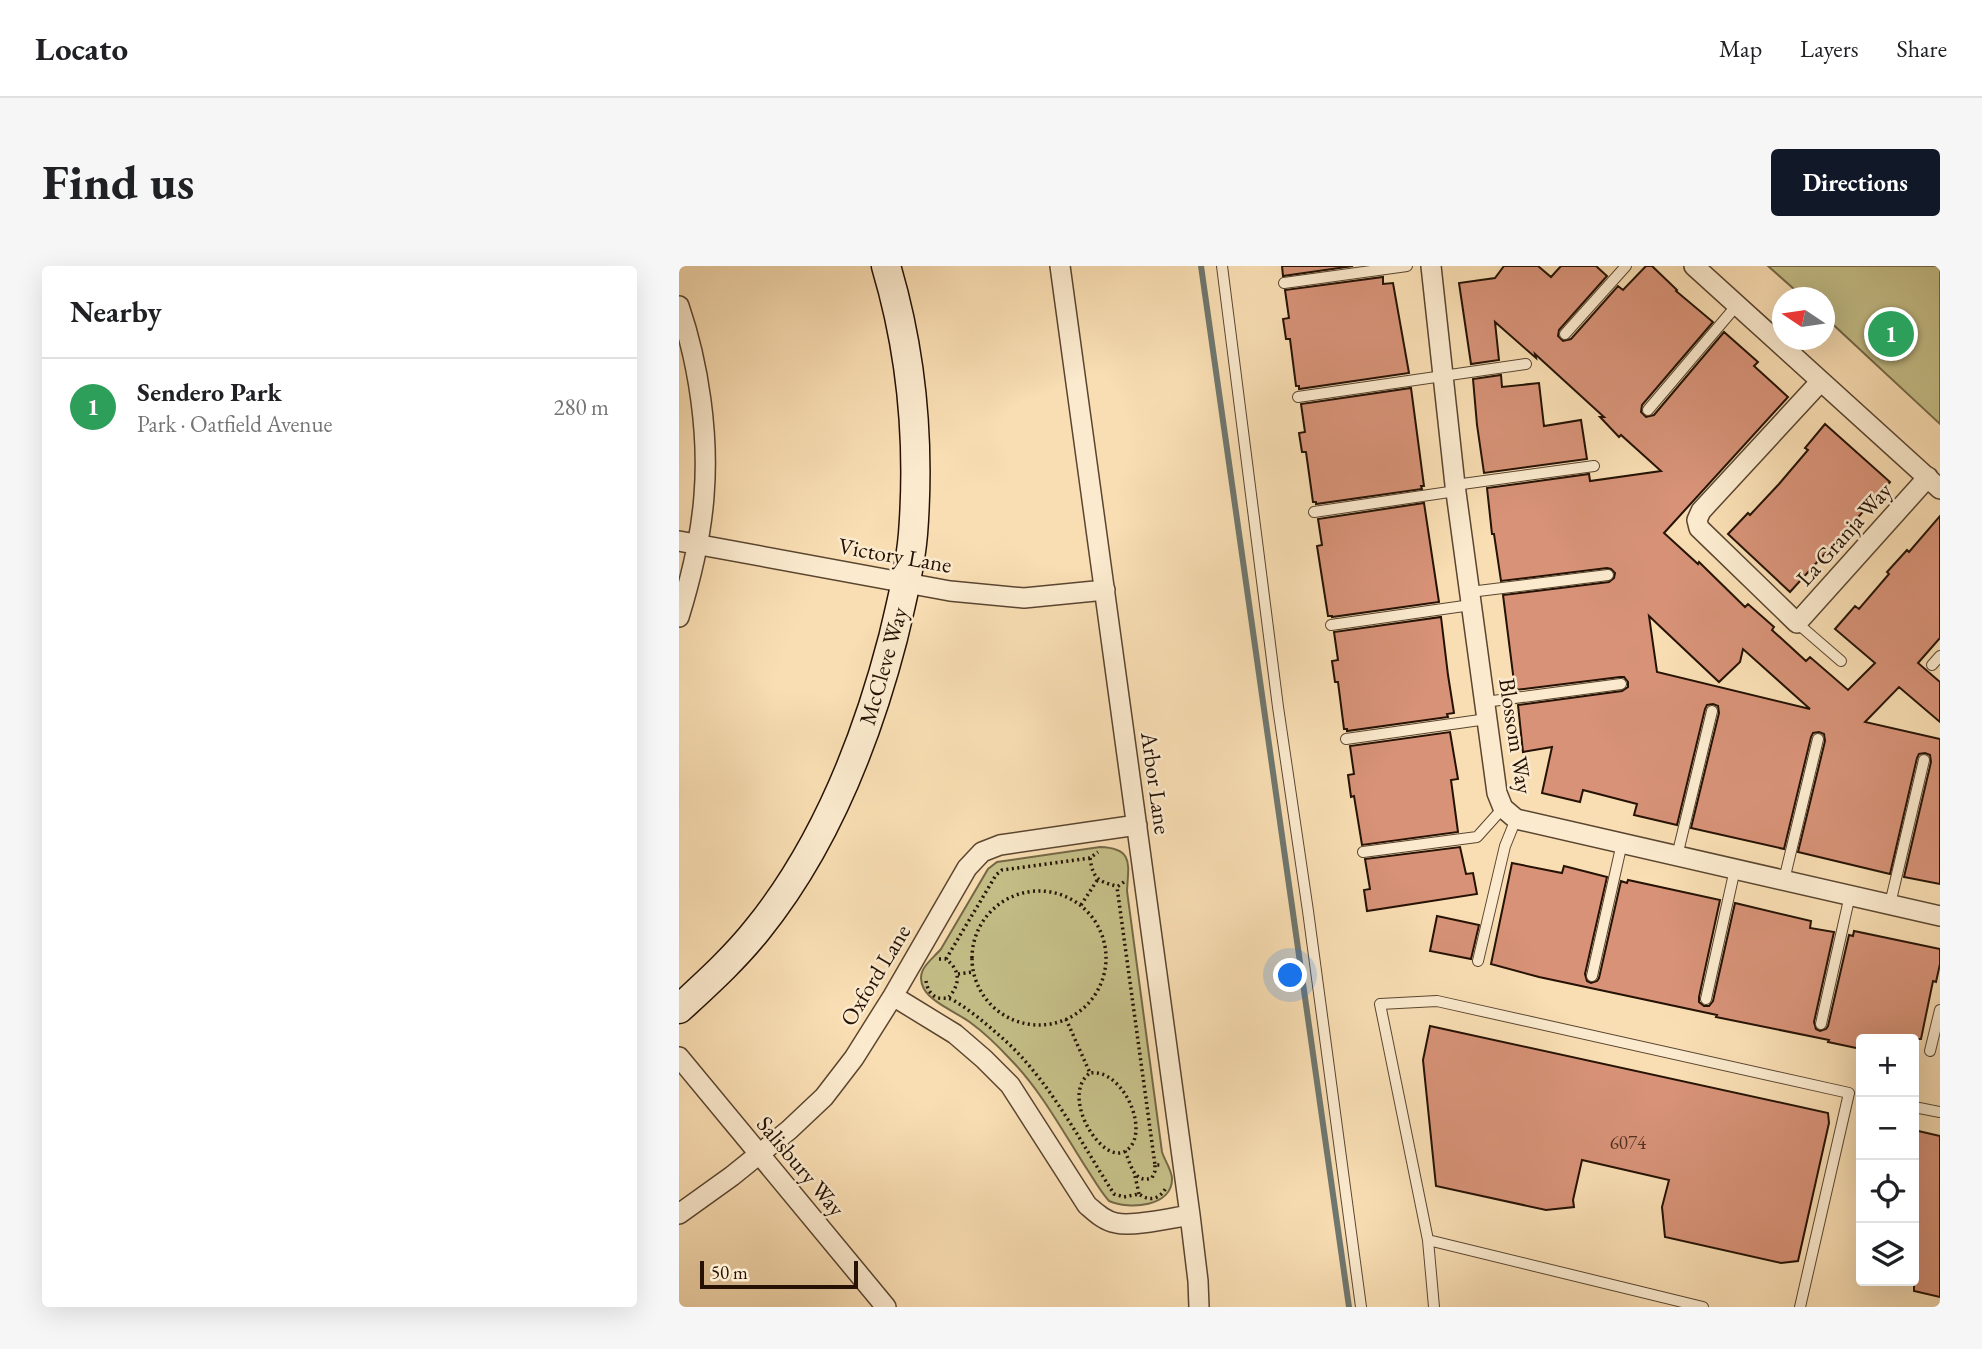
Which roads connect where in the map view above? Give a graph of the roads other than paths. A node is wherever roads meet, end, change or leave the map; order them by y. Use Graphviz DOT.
graph roads {
  1 [pos="886,266"];
  2 [pos="1060,266"];
  3 [pos="1221,266"];
  4 [pos="1407,266"];
  5 [pos="1431,266"];
  6 [pos="1626,266"];
  7 [pos="1694,266"];
  8 [pos="1284,283"];
  9 [pos="1737,304"];
  10 [pos="679,306"];
  11 [pos="1565,334"];
  12 [pos="1526,364"];
  13 [pos="1444,376"];
  14 [pos="1821,381"];
  15 [pos="1298,397"];
  16 [pos="1648,410"];
  17 [pos="1594,466"];
  18 [pos="1934,483"];
  19 [pos="1456,488"];
  20 [pos="1314,512"];
  21 [pos="688,542"];
  22 [pos="1608,575"];
  23 [pos="906,582"];
  24 [pos="1105,590"];
  25 [pos="1471,598"];
  26 [pos="679,617"];
  27 [pos="1797,623"];
  28 [pos="1331,625"];
  29 [pos="1940,656"];
  30 [pos="1841,661"];
  31 [pos="1932,665"];
  32 [pos="1621,684"];
  33 [pos="1486,711"];
  34 [pos="1712,711"];
  35 [pos="1346,739"];
  36 [pos="1818,739"];
  37 [pos="1924,760"];
  38 [pos="1509,814"];
  39 [pos="1137,825"];
  40 [pos="1622,843"];
  41 [pos="1363,852"];
  42 [pos="1677,856"];
  43 [pos="1735,869"];
  44 [pos="1784,880"];
  45 [pos="1850,895"];
  46 [pos="1890,904"];
  47 [pos="1940,916"];
  48 [pos="1478,961"];
  49 [pos="1593,976"];
  50 [pos="893,996"];
  51 [pos="1706,999"];
  52 [pos="679,1009"];
  53 [pos="1940,1010"];
  54 [pos="1821,1024"];
  55 [pos="1930,1051"];
  56 [pos="679,1057"];
  57 [pos="1849,1093"];
  58 [pos="1856,1095"];
  59 [pos="1919,1108"];
  60 [pos="1940,1112"];
  61 [pos="759,1154"];
  62 [pos="679,1214"];
  63 [pos="1190,1215"];
  64 [pos="1428,1240"];
  65 [pos="886,1307"];
  66 [pos="1199,1307"];
  67 [pos="1361,1307"];
  68 [pos="1434,1307"];
  69 [pos="1703,1307"];
  70 [pos="1800,1307"];
  1 -- 23 [label="street, McCleve Way"];
  2 -- 24 [label="street, Arbor Lane"];
  3 -- 67 [label="lane"];
  4 -- 8 [label="lane"];
  5 -- 13 [label="street, Blossom Way"];
  6 -- 11 [label="lane"];
  7 -- 9 [label="street"];
  9 -- 14 [label="street"];
  9 -- 16 [label="lane"];
  10 -- 21 [label="street"];
  12 -- 13 [label="lane"];
  13 -- 15 [label="lane"];
  13 -- 19 [label="street, Blossom Way"];
  14 -- 18 [label="street"];
  14 -- 27 [label="street"];
  17 -- 19 [label="lane"];
  18 -- 27 [label="street, La Granja Way"];
  19 -- 20 [label="lane"];
  19 -- 25 [label="street, Blossom Way"];
  21 -- 23 [label="street, Victory Lane"];
  21 -- 26 [label="street"];
  22 -- 25 [label="lane"];
  23 -- 24 [label="street, Victory Lane"];
  23 -- 52 [label="street, McCleve Way"];
  24 -- 39 [label="street, Arbor Lane"];
  25 -- 28 [label="lane"];
  25 -- 33 [label="street, Blossom Way"];
  27 -- 30 [label="lane"];
  29 -- 31 [label="lane"];
  32 -- 33 [label="lane"];
  33 -- 35 [label="lane"];
  33 -- 38 [label="street, Blossom Way"];
  34 -- 42 [label="lane"];
  36 -- 44 [label="lane"];
  37 -- 46 [label="lane"];
  38 -- 40 [label="street, Blossom Way"];
  38 -- 41 [label="lane"];
  38 -- 48 [label="lane"];
  39 -- 50 [label="street, Oxford Lane"];
  39 -- 63 [label="street, Arbor Lane"];
  40 -- 42 [label="street, Blossom Way"];
  40 -- 49 [label="lane"];
  42 -- 43 [label="street, Blossom Way"];
  43 -- 44 [label="street, Blossom Way"];
  43 -- 51 [label="lane"];
  44 -- 45 [label="street, Blossom Way"];
  45 -- 46 [label="street, Blossom Way"];
  45 -- 54 [label="lane"];
  46 -- 47 [label="street, Blossom Way"];
  50 -- 61 [label="street, Oxford Lane"];
  50 -- 63 [label="street"];
  53 -- 55 [label="lane"];
  56 -- 61 [label="street, Salisbury Way"];
  57 -- 58 [label="lane"];
  57 -- 64 [label="lane"];
  57 -- 70 [label="lane"];
  59 -- 60 [label="lane"];
  61 -- 62 [label="street, Oxford Lane"];
  61 -- 65 [label="street, Salisbury Way"];
  63 -- 66 [label="street, Arbor Lane"];
  64 -- 68 [label="lane"];
  64 -- 69 [label="lane"];
}
